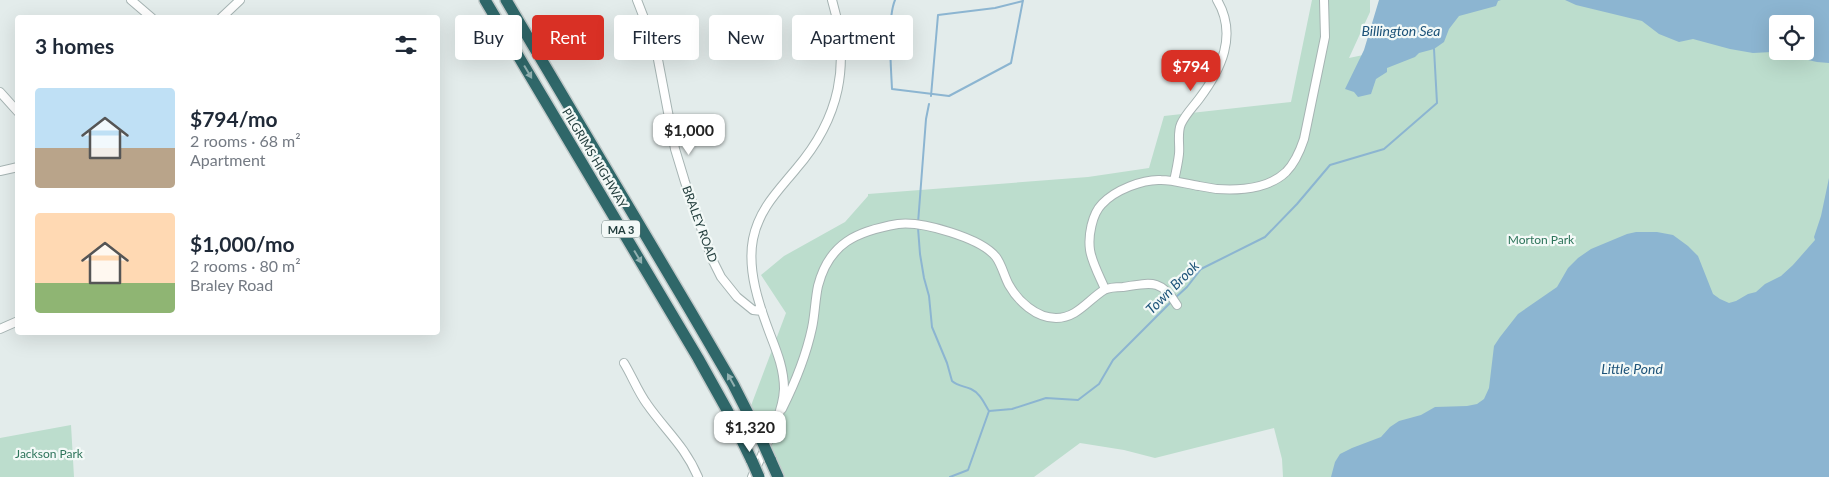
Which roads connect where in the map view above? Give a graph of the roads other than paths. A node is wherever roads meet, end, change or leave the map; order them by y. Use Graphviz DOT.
graph roads {
  1 [pos="130,0"];
  2 [pos="240,0"];
  3 [pos="485,0"];
  4 [pos="506,0"];
  5 [pos="637,0"];
  6 [pos="832,0"];
  7 [pos="1218,0"];
  8 [pos="1324,0"];
  9 [pos="148,15"];
  10 [pos="224,15"];
  11 [pos="0,92"];
  12 [pos="15,109"];
  13 [pos="15,168"];
  14 [pos="0,171"];
  15 [pos="1174,181"];
  16 [pos="1105,289"];
  17 [pos="1177,305"];
  18 [pos="762,311"];
  19 [pos="15,322"];
  20 [pos="0,329"];
  21 [pos="624,363"];
  22 [pos="782,409"];
  23 [pos="698,477"];
  24 [pos="752,477"];
  25 [pos="759,477"];
  26 [pos="778,477"];
  1 -- 9 [label="street"];
  2 -- 10 [label="street"];
  3 -- 25 [label="highway, PILGRIMS HIGHWAY / MA 3, one-way, bridge"];
  26 -- 4 [label="highway, PILGRIMS HIGHWAY / MA 3, one-way, bridge"];
  5 -- 18 [label="street, BRALEY ROAD"];
  6 -- 18 [label="street"];
  7 -- 15 [label="street"];
  8 -- 15 [label="street"];
  11 -- 12 [label="street"];
  13 -- 14 [label="street"];
  15 -- 16 [label="street"];
  16 -- 17 [label="street"];
  16 -- 22 [label="street"];
  18 -- 22 [label="street"];
  19 -- 20 [label="street"];
  21 -- 23 [label="street"];
  22 -- 24 [label="street"];
}
